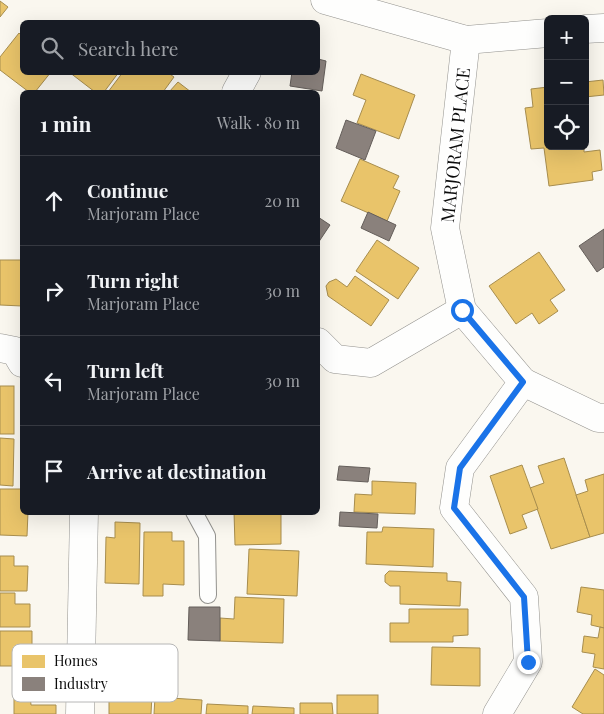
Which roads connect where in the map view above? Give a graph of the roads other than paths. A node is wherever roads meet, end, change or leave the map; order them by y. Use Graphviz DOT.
graph roads {
  1 [pos="325,0"];
  2 [pos="604,28"];
  3 [pos="589,29"];
  4 [pos="544,32"];
  5 [pos="466,40"];
  6 [pos="245,75"];
  7 [pos="237,90"];
  8 [pos="462,310"];
  9 [pos="320,344"];
  10 [pos="0,348"];
  11 [pos="20,359"];
  12 [pos="523,382"];
  13 [pos="604,418"];
  14 [pos="84,515"];
  15 [pos="196,515"];
  16 [pos="208,595"];
  17 [pos="81,644"];
  18 [pos="497,714"];
  1 -- 5 [label="street"];
  2 -- 3 [label="street"];
  4 -- 5 [label="street"];
  5 -- 8 [label="street, MARJORAM PLACE"];
  6 -- 7 [label="street"];
  8 -- 9 [label="street"];
  8 -- 12 [label="street, MARJORAM PLACE"];
  10 -- 11 [label="street"];
  12 -- 13 [label="street, MARJORAM PLACE"];
  12 -- 18 [label="street"];
  14 -- 17 [label="street"];
  15 -- 16 [label="lane"];
}
